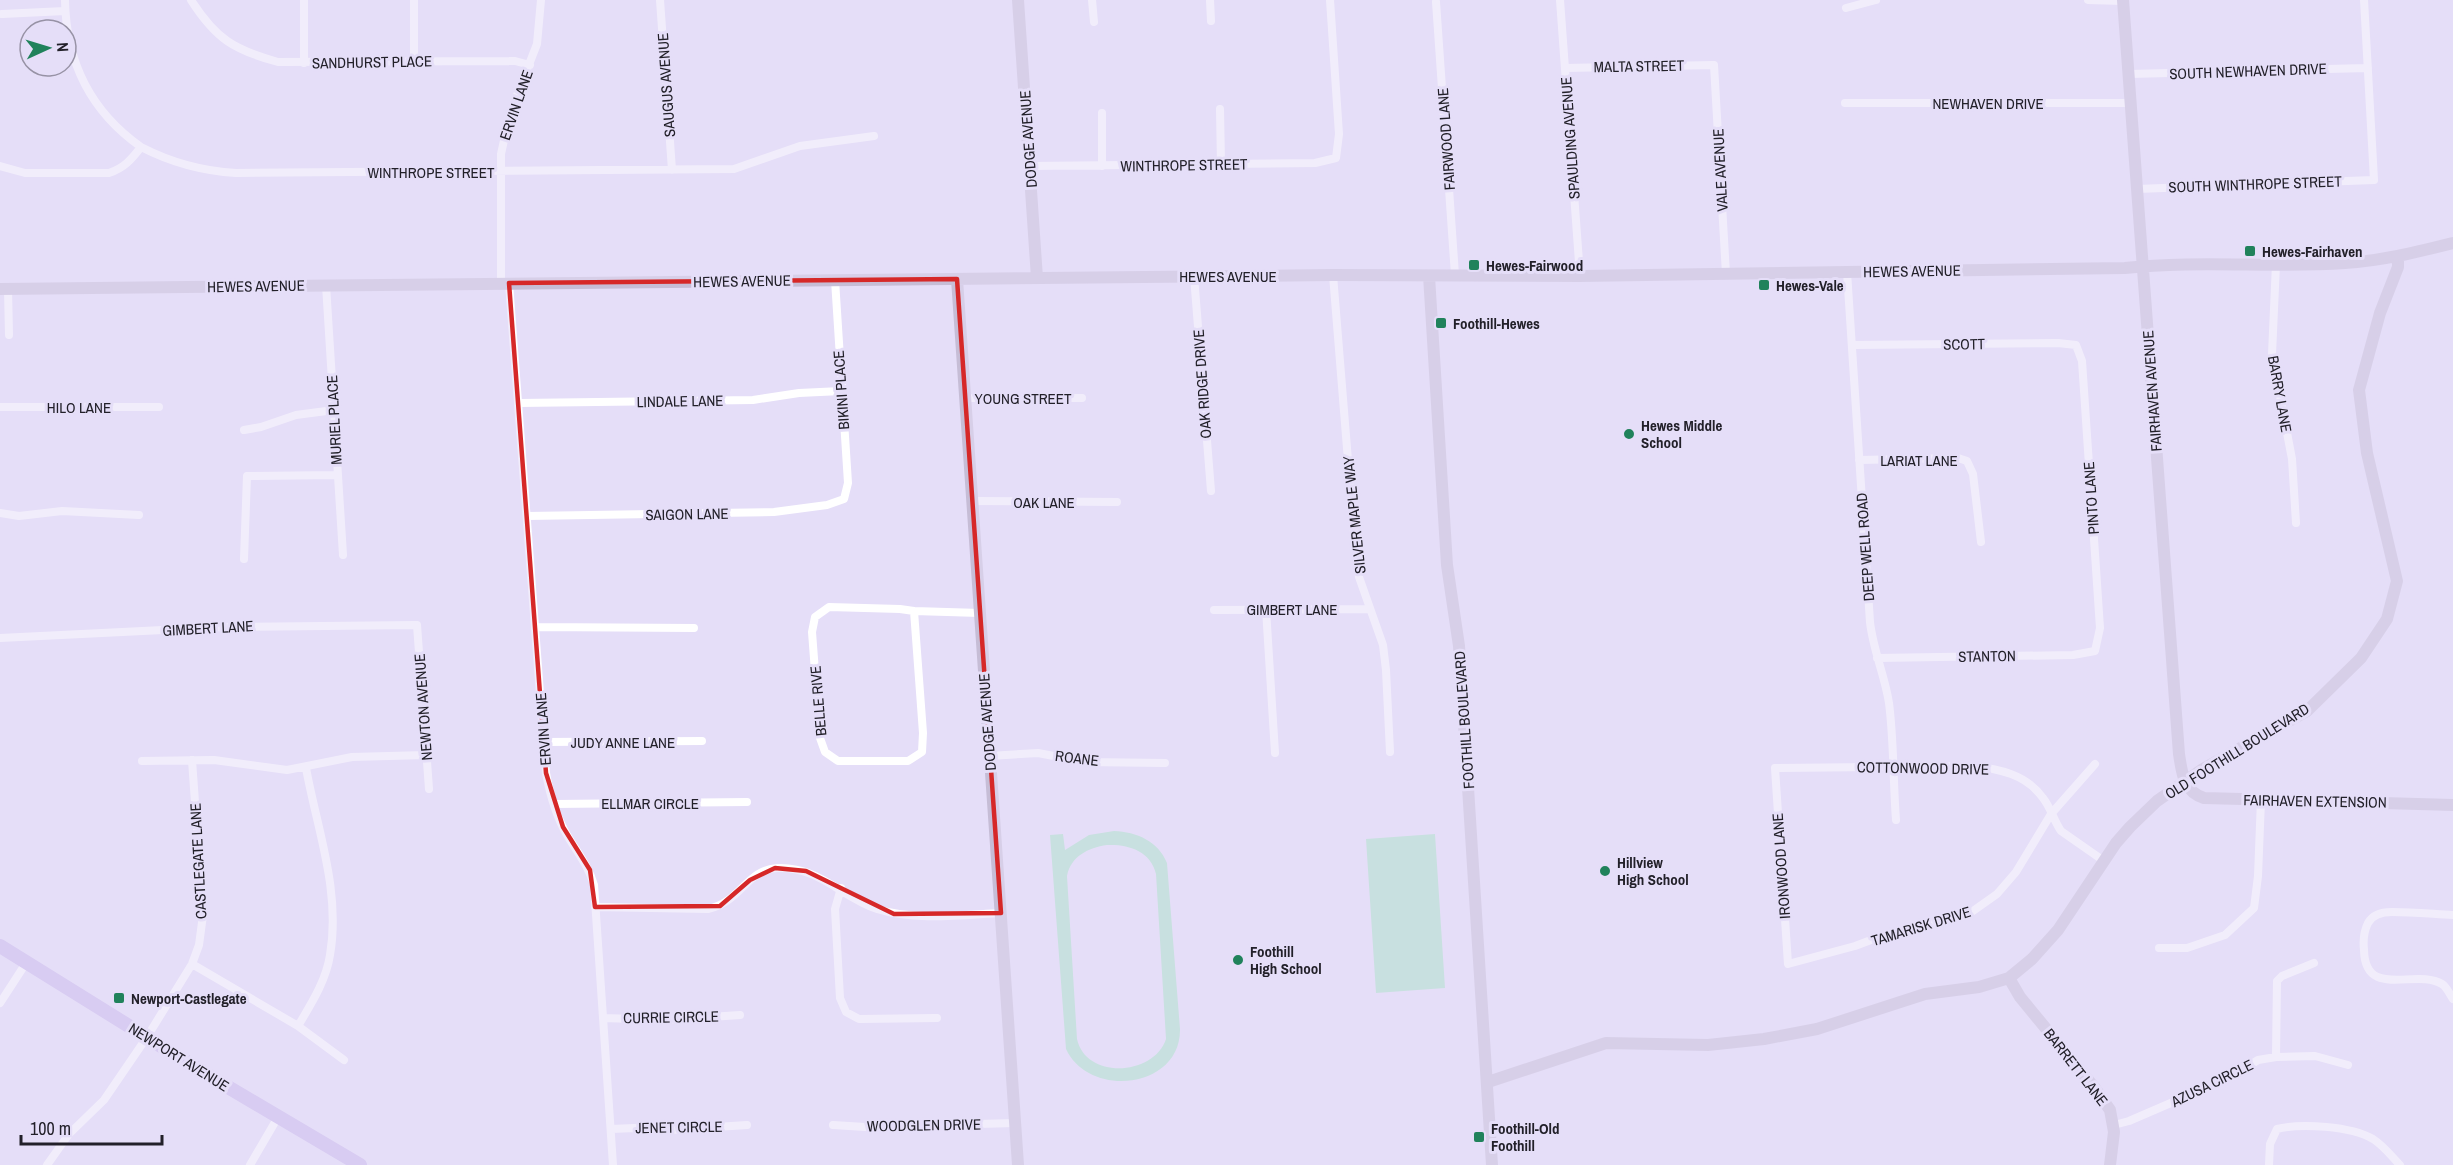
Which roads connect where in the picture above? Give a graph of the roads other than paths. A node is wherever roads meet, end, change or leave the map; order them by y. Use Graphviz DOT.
graph roads {
  1 [pos="65,0"];
  2 [pos="191,0"];
  3 [pos="304,0"];
  4 [pos="414,0"];
  5 [pos="541,0"];
  6 [pos="660,0"];
  7 [pos="1018,0"];
  8 [pos="1092,0"];
  9 [pos="1210,0"];
  10 [pos="1330,0"];
  11 [pos="1560,0"];
  12 [pos="1876,0"];
  13 [pos="2088,0"];
  14 [pos="2364,0"];
  15 [pos="2123,1"];
  16 [pos="1436,2"];
  17 [pos="1846,8"];
  18 [pos="65,11"];
  19 [pos="2,14"];
  20 [pos="1211,21"];
  21 [pos="1094,22"];
  22 [pos="414,61"];
  23 [pos="304,63"];
  24 [pos="530,65"];
  25 [pos="1714,65"];
  26 [pos="1565,68"];
  27 [pos="2368,68"];
  28 [pos="2129,74"];
  29 [pos="1845,103"];
  30 [pos="2131,103"];
  31 [pos="1220,110"];
  32 [pos="1102,113"];
  33 [pos="874,136"];
  34 [pos="141,147"];
  35 [pos="1221,164"];
  36 [pos="0,166"];
  37 [pos="1030,166"];
  38 [pos="1102,166"];
  39 [pos="672,170"];
  40 [pos="500,171"];
  41 [pos="2137,189"];
  42 [pos="2453,243"];
  43 [pos="2398,257"];
  44 [pos="2276,264"];
  45 [pos="2143,266"];
  46 [pos="1846,272"];
  47 [pos="1726,274"];
  48 [pos="1333,275"];
  49 [pos="1194,276"];
  50 [pos="1429,276"];
  51 [pos="1455,276"];
  52 [pos="1580,276"];
  53 [pos="1037,278"];
  54 [pos="957,279"];
  55 [pos="835,280"];
  56 [pos="505,283"];
  57 [pos="326,285"];
  58 [pos="4,289"];
  59 [pos="9,335"];
  60 [pos="1851,345"];
  61 [pos="2076,345"];
  62 [pos="841,391"];
  63 [pos="965,398"];
  64 [pos="1082,398"];
  65 [pos="519,403"];
  66 [pos="0,407"];
  67 [pos="159,407"];
  68 [pos="334,410"];
  69 [pos="244,430"];
  70 [pos="1859,460"];
  71 [pos="337,475"];
  72 [pos="1211,491"];
  73 [pos="844,499"];
  74 [pos="972,501"];
  75 [pos="1117,502"];
  76 [pos="0,513"];
  77 [pos="139,515"];
  78 [pos="527,516"];
  79 [pos="2296,523"];
  80 [pos="1981,542"];
  81 [pos="343,555"];
  82 [pos="244,559"];
  83 [pos="1214,609"];
  84 [pos="1266,609"];
  85 [pos="1370,609"];
  86 [pos="914,611"];
  87 [pos="980,613"];
  88 [pos="417,625"];
  89 [pos="536,627"];
  90 [pos="694,628"];
  91 [pos="0,639"];
  92 [pos="2095,651"];
  93 [pos="1877,658"];
  94 [pos="702,741"];
  95 [pos="544,742"];
  96 [pos="1275,753"];
  97 [pos="1390,753"];
  98 [pos="426,755"];
  99 [pos="989,756"];
  100 [pos="192,760"];
  101 [pos="142,761"];
  102 [pos="1165,763"];
  103 [pos="2095,764"];
  104 [pos="1892,766"];
  105 [pos="306,768"];
  106 [pos="1775,768"];
  107 [pos="2184,781"];
  108 [pos="429,789"];
  109 [pos="2260,800"];
  110 [pos="747,802"];
  111 [pos="554,804"];
  112 [pos="2453,805"];
  113 [pos="2051,814"];
  114 [pos="1896,820"];
  115 [pos="2103,861"];
  116 [pos="841,888"];
  117 [pos="595,907"];
  118 [pos="1001,913"];
  119 [pos="2453,915"];
  120 [pos="0,946"];
  121 [pos="2159,948"];
  122 [pos="26,963"];
  123 [pos="2314,963"];
  124 [pos="192,964"];
  125 [pos="1788,964"];
  126 [pos="2009,978"];
  127 [pos="2453,999"];
  128 [pos="0,1003"];
  129 [pos="740,1015"];
  130 [pos="603,1018"];
  131 [pos="937,1018"];
  132 [pos="298,1026"];
  133 [pos="147,1037"];
  134 [pos="2276,1057"];
  135 [pos="344,1060"];
  136 [pos="2348,1065"];
  137 [pos="1488,1083"];
  138 [pos="278,1117"];
  139 [pos="1016,1123"];
  140 [pos="747,1125"];
  141 [pos="833,1125"];
  142 [pos="2114,1125"];
  143 [pos="611,1129"];
  144 [pos="47,1165"];
  145 [pos="250,1165"];
  146 [pos="360,1165"];
  147 [pos="613,1165"];
  148 [pos="1018,1165"];
  149 [pos="1492,1165"];
  150 [pos="2110,1165"];
  151 [pos="2269,1165"];
  152 [pos="2400,1165"];
  1 -- 18 [label="street, WINTHROPE STREET"];
  2 -- 23 [label="street, SANDHURST PLACE"];
  3 -- 23 [label="street"];
  4 -- 22 [label="street"];
  5 -- 24 [label="street, ERVIN LANE"];
  6 -- 39 [label="street, SAUGUS AVENUE"];
  7 -- 37 [label="street, DODGE AVENUE"];
  8 -- 21 [label="street"];
  9 -- 20 [label="street"];
  10 -- 35 [label="street, WINTHROPE STREET"];
  11 -- 26 [label="street, SPAULDING AVENUE"];
  12 -- 17 [label="street"];
  13 -- 15 [label="street"];
  14 -- 27 [label="street"];
  15 -- 28 [label="street, FAIRHAVEN AVENUE"];
  16 -- 51 [label="street, FAIRWOOD LANE"];
  18 -- 19 [label="street"];
  18 -- 34 [label="street, WINTHROPE STREET"];
  22 -- 23 [label="street, SANDHURST PLACE"];
  22 -- 24 [label="street, SANDHURST PLACE"];
  24 -- 40 [label="street, ERVIN LANE"];
  25 -- 26 [label="street, MALTA STREET"];
  25 -- 47 [label="street, VALE AVENUE"];
  26 -- 52 [label="street, SPAULDING AVENUE"];
  27 -- 28 [label="street, SOUTH NEWHAVEN DRIVE"];
  27 -- 41 [label="street, SOUTH WINTHROPE STREET"];
  28 -- 30 [label="street, FAIRHAVEN AVENUE"];
  29 -- 30 [label="street, NEWHAVEN DRIVE"];
  30 -- 41 [label="street, FAIRHAVEN AVENUE"];
  31 -- 35 [label="street"];
  32 -- 38 [label="street"];
  33 -- 39 [label="street, WINTHROPE STREET"];
  34 -- 36 [label="street"];
  34 -- 40 [label="street, WINTHROPE STREET"];
  35 -- 38 [label="street, WINTHROPE STREET"];
  37 -- 38 [label="street, WINTHROPE STREET"];
  37 -- 53 [label="street, DODGE AVENUE"];
  39 -- 40 [label="street, WINTHROPE STREET"];
  40 -- 56 [label="street, ERVIN LANE"];
  41 -- 45 [label="street, FAIRHAVEN AVENUE"];
  42 -- 43 [label="street, HEWES AVENUE"];
  43 -- 44 [label="street, HEWES AVENUE"];
  43 -- 107 [label="street, OLD FOOTHILL BOULEVARD"];
  44 -- 45 [label="street, HEWES AVENUE"];
  44 -- 79 [label="street, BARRY LANE"];
  45 -- 46 [label="street, HEWES AVENUE"];
  45 -- 107 [label="street, FAIRHAVEN AVENUE"];
  46 -- 47 [label="street, HEWES AVENUE"];
  46 -- 60 [label="street, DEEP WELL ROAD"];
  47 -- 52 [label="street, HEWES AVENUE"];
  48 -- 49 [label="street, HEWES AVENUE"];
  48 -- 50 [label="street, HEWES AVENUE"];
  48 -- 85 [label="street, SILVER MAPLE WAY"];
  49 -- 53 [label="street, HEWES AVENUE"];
  49 -- 72 [label="street, OAK RIDGE DRIVE"];
  50 -- 51 [label="street, HEWES AVENUE"];
  50 -- 137 [label="street, FOOTHILL BOULEVARD"];
  51 -- 52 [label="street, HEWES AVENUE"];
  53 -- 54 [label="street, HEWES AVENUE"];
  54 -- 55 [label="street, HEWES AVENUE"];
  54 -- 63 [label="street, DODGE AVENUE"];
  55 -- 56 [label="street, HEWES AVENUE"];
  55 -- 62 [label="street, BIKINI PLACE"];
  56 -- 57 [label="street, HEWES AVENUE"];
  56 -- 65 [label="street, ERVIN LANE"];
  57 -- 58 [label="street, HEWES AVENUE"];
  57 -- 68 [label="street, MURIEL PLACE"];
  58 -- 59 [label="street"];
  60 -- 61 [label="street, SCOTT"];
  60 -- 70 [label="street, DEEP WELL ROAD"];
  61 -- 92 [label="street, PINTO LANE"];
  62 -- 65 [label="street, LINDALE LANE"];
  62 -- 73 [label="street, BIKINI PLACE"];
  63 -- 64 [label="street, YOUNG STREET"];
  63 -- 74 [label="street, DODGE AVENUE"];
  65 -- 78 [label="street, ERVIN LANE"];
  66 -- 67 [label="street, HILO LANE"];
  68 -- 69 [label="street"];
  68 -- 71 [label="street, MURIEL PLACE"];
  70 -- 80 [label="street, LARIAT LANE"];
  70 -- 93 [label="street, DEEP WELL ROAD"];
  71 -- 81 [label="street, MURIEL PLACE"];
  71 -- 82 [label="street"];
  73 -- 78 [label="street, SAIGON LANE"];
  74 -- 75 [label="street, OAK LANE"];
  74 -- 87 [label="street, DODGE AVENUE"];
  76 -- 77 [label="street"];
  78 -- 89 [label="street, ERVIN LANE"];
  83 -- 84 [label="street, GIMBERT LANE"];
  84 -- 85 [label="street, GIMBERT LANE"];
  84 -- 96 [label="street"];
  85 -- 97 [label="street, SILVER MAPLE WAY"];
  86 -- 86 [label="street, BELLE RIVE"];
  86 -- 87 [label="street, BELLE RIVE"];
  87 -- 99 [label="street, DODGE AVENUE"];
  88 -- 91 [label="street, GIMBERT LANE"];
  88 -- 98 [label="street, NEWTON AVENUE"];
  89 -- 90 [label="street"];
  89 -- 95 [label="street, ERVIN LANE"];
  92 -- 93 [label="street, STANTON"];
  93 -- 104 [label="street, DEEP WELL ROAD"];
  94 -- 95 [label="street, JUDY ANNE LANE"];
  95 -- 111 [label="street, ERVIN LANE"];
  98 -- 105 [label="street"];
  98 -- 108 [label="street, NEWTON AVENUE"];
  99 -- 102 [label="street, ROANE"];
  99 -- 118 [label="street, DODGE AVENUE"];
  100 -- 101 [label="street"];
  100 -- 105 [label="street"];
  100 -- 124 [label="street, CASTLEGATE LANE"];
  103 -- 113 [label="street, TAMARISK DRIVE"];
  104 -- 106 [label="street, COTTONWOOD DRIVE"];
  104 -- 113 [label="street, COTTONWOOD DRIVE"];
  104 -- 114 [label="street, DEEP WELL ROAD"];
  105 -- 132 [label="street"];
  106 -- 125 [label="street, IRONWOOD LANE"];
  107 -- 109 [label="street, FAIRHAVEN EXTENSION"];
  107 -- 115 [label="street, OLD FOOTHILL BOULEVARD"];
  109 -- 112 [label="street, FAIRHAVEN EXTENSION"];
  109 -- 121 [label="street"];
  110 -- 111 [label="street, ELLMAR CIRCLE"];
  111 -- 117 [label="street, ERVIN LANE"];
  113 -- 115 [label="street, COTTONWOOD DRIVE"];
  113 -- 125 [label="street, TAMARISK DRIVE"];
  115 -- 126 [label="street, OLD FOOTHILL BOULEVARD"];
  116 -- 117 [label="street"];
  116 -- 118 [label="street"];
  116 -- 131 [label="street"];
  117 -- 130 [label="street, ERVIN LANE"];
  118 -- 139 [label="street, DODGE AVENUE"];
  119 -- 127 [label="street"];
  120 -- 122 [label="main road, NEWPORT AVENUE"];
  122 -- 128 [label="street"];
  122 -- 133 [label="main road, NEWPORT AVENUE"];
  123 -- 134 [label="street"];
  124 -- 132 [label="street"];
  124 -- 133 [label="street, CASTLEGATE LANE"];
  126 -- 137 [label="street, OLD FOOTHILL BOULEVARD"];
  126 -- 142 [label="street, BARRETT LANE"];
  129 -- 130 [label="street, CURRIE CIRCLE"];
  130 -- 143 [label="street, ERVIN LANE"];
  132 -- 135 [label="street"];
  133 -- 138 [label="main road, NEWPORT AVENUE"];
  133 -- 144 [label="street, CASTLEGATE LANE"];
  134 -- 136 [label="street, AZUSA CIRCLE"];
  134 -- 142 [label="street, AZUSA CIRCLE"];
  137 -- 149 [label="street, FOOTHILL BOULEVARD"];
  138 -- 145 [label="street"];
  138 -- 146 [label="main road, NEWPORT AVENUE"];
  139 -- 141 [label="street, WOODGLEN DRIVE"];
  139 -- 148 [label="street, DODGE AVENUE"];
  140 -- 143 [label="street, JENET CIRCLE"];
  142 -- 150 [label="street, BARRETT LANE"];
  143 -- 147 [label="street, ERVIN LANE"];
  151 -- 152 [label="street"];
}
